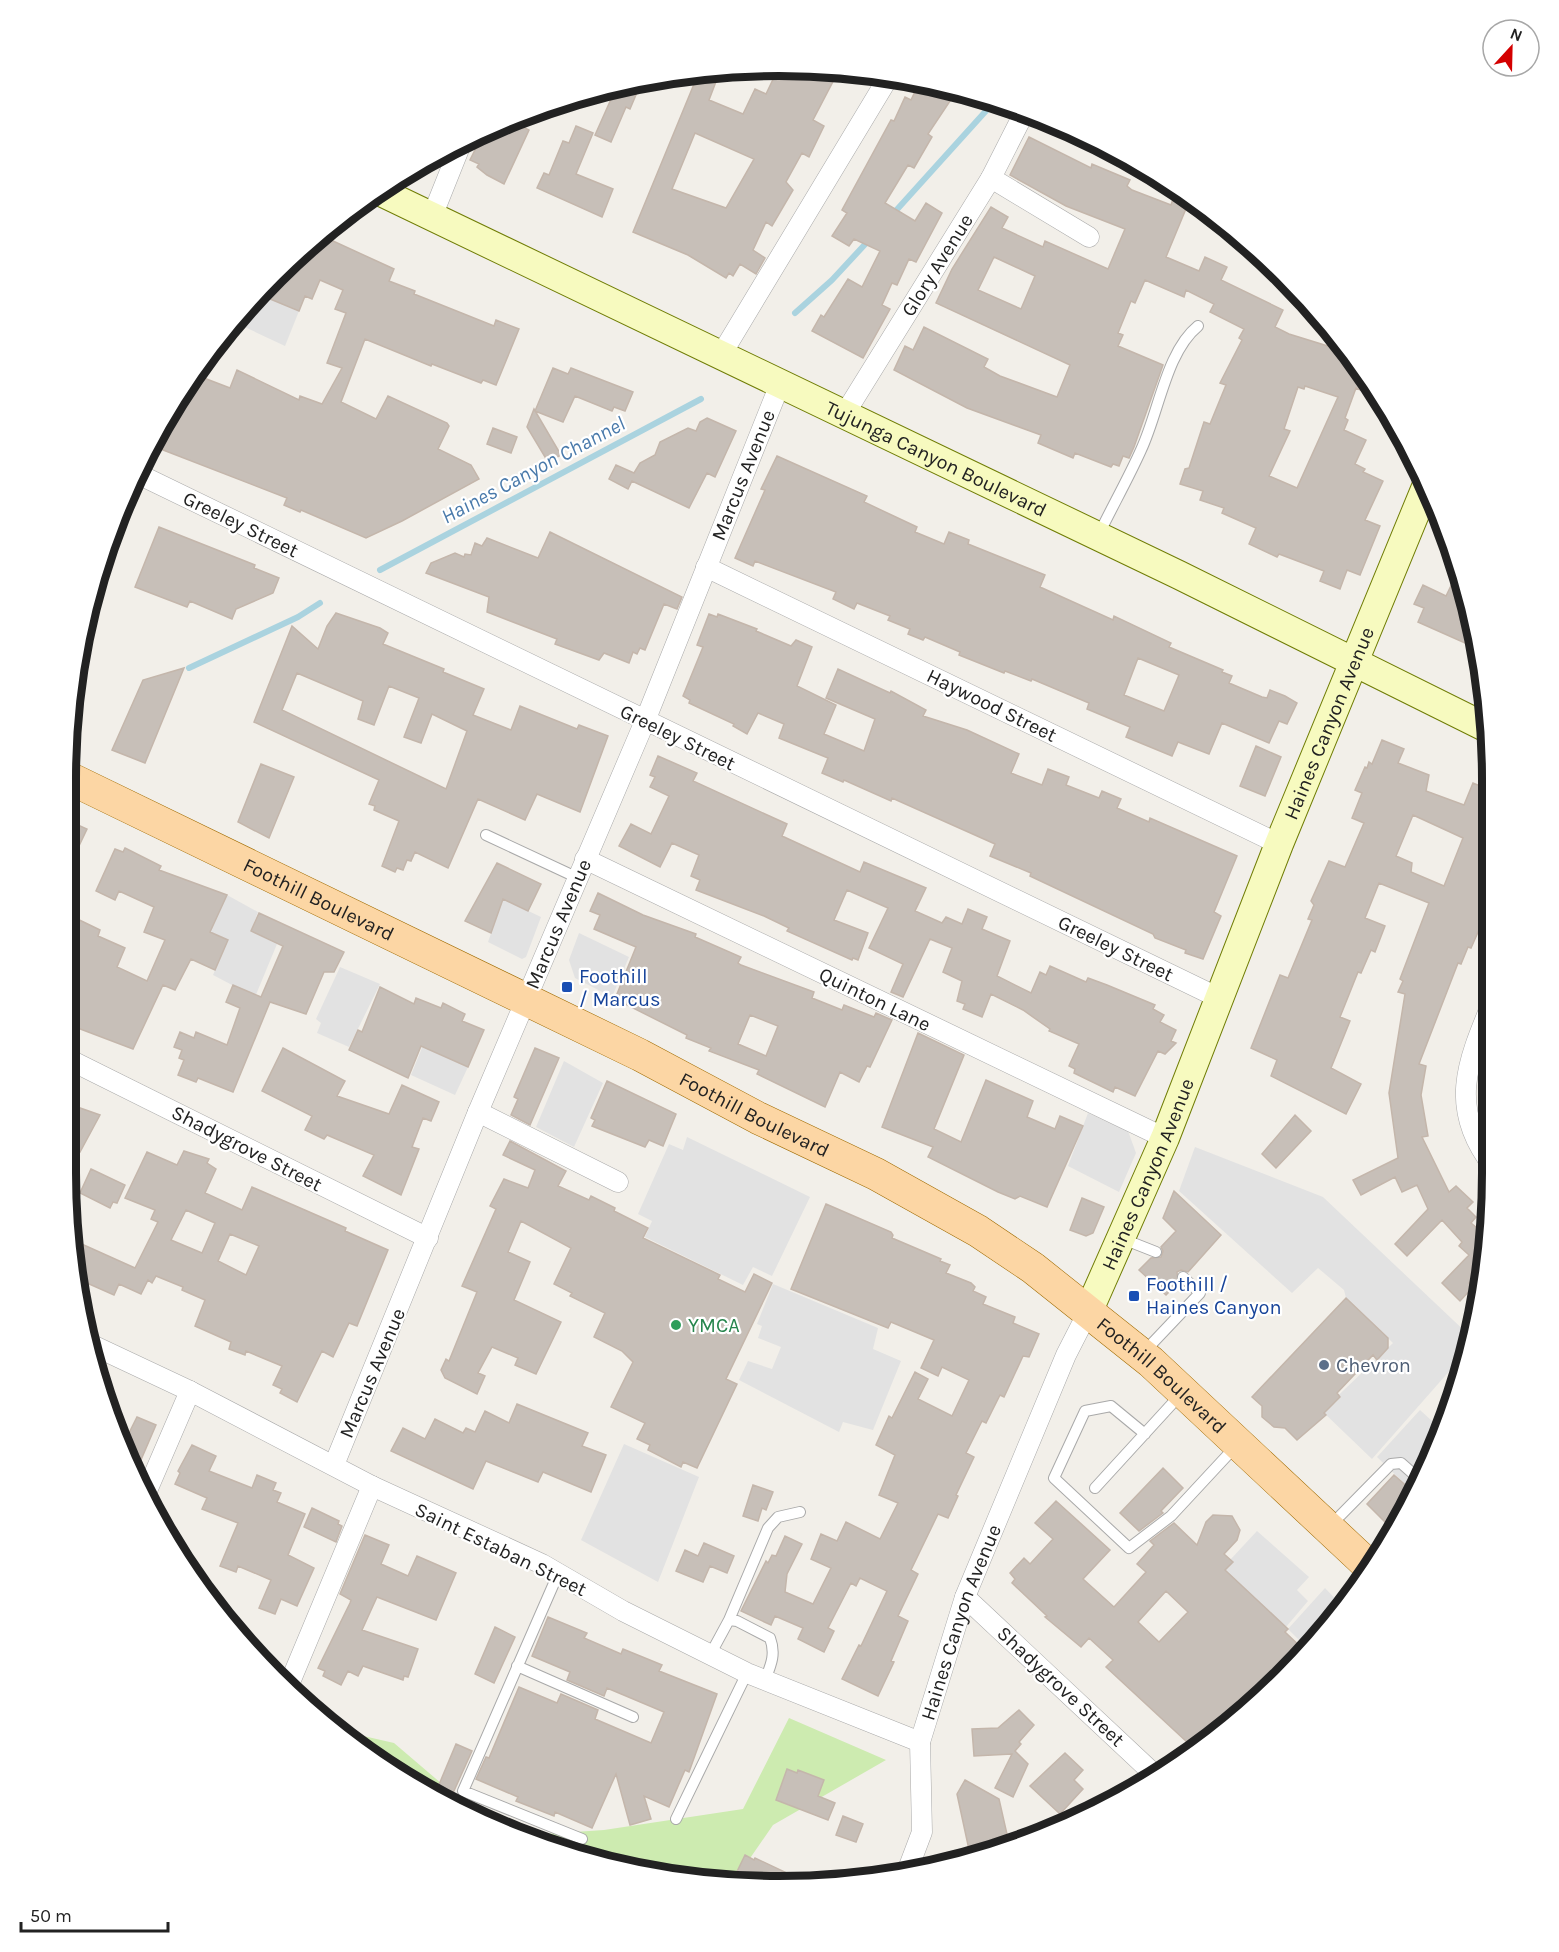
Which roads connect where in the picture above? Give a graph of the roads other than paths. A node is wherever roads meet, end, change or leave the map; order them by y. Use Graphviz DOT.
graph roads {
  1 [pos="884,85"];
  2 [pos="1021,120"];
  3 [pos="456,156"];
  4 [pos="991,178"];
  5 [pos="389,195"];
  6 [pos="432,214"];
  7 [pos="1089,237"];
  8 [pos="1198,326"];
  9 [pos="721,356"];
  10 [pos="780,384"];
  11 [pos="844,415"];
  12 [pos="145,477"];
  13 [pos="1422,496"];
  14 [pos="1098,536"];
  15 [pos="706,567"];
  16 [pos="1353,660"];
  17 [pos="645,721"];
  18 [pos="1480,724"];
  19 [pos="76,781"];
  20 [pos="486,835"];
  21 [pos="1279,844"];
  22 [pos="581,869"];
  23 [pos="1219,998"];
  24 [pos="526,1000"];
  25 [pos="1482,1029"];
  26 [pos="76,1063"];
  27 [pos="478,1112"];
  28 [pos="1165,1138"];
  29 [pos="1482,1148"];
  30 [pos="618,1182"];
  31 [pos="428,1238"];
  32 [pos="1120,1238"];
  33 [pos="1156,1252"];
  34 [pos="1183,1277"];
  35 [pos="1089,1310"];
  36 [pos="98,1347"];
  37 [pos="1142,1354"];
  38 [pos="190,1391"];
  39 [pos="1184,1392"];
  40 [pos="1145,1434"];
  41 [pos="1238,1443"];
  42 [pos="334,1465"];
  43 [pos="1414,1475"];
  44 [pos="150,1485"];
  45 [pos="372,1486"];
  46 [pos="1095,1488"];
  47 [pos="800,1512"];
  48 [pos="1329,1528"];
  49 [pos="1365,1562"];
  50 [pos="558,1574"];
  51 [pos="965,1597"];
  52 [pos="729,1620"];
  53 [pos="710,1654"];
  54 [pos="517,1666"];
  55 [pos="756,1676"];
  56 [pos="291,1679"];
  57 [pos="633,1718"];
  58 [pos="920,1742"];
  59 [pos="1149,1770"];
  60 [pos="676,1819"];
  61 [pos="582,1839"];
  62 [pos="913,1863"];
  1 -- 9 [label="street"];
  2 -- 4 [label="street, Glory Avenue"];
  3 -- 6 [label="street"];
  4 -- 7 [label="street"];
  4 -- 11 [label="street, Glory Avenue"];
  5 -- 6 [label="main road, Tujunga Canyon Boulevard"];
  6 -- 9 [label="main road, Tujunga Canyon Boulevard"];
  8 -- 14 [label="lane"];
  9 -- 10 [label="main road, Tujunga Canyon Boulevard"];
  10 -- 11 [label="main road, Tujunga Canyon Boulevard"];
  10 -- 15 [label="street, Marcus Avenue"];
  11 -- 14 [label="main road, Tujunga Canyon Boulevard"];
  12 -- 17 [label="street, Greeley Street"];
  13 -- 16 [label="main road, Haines Canyon Avenue"];
  14 -- 16 [label="main road, Tujunga Canyon Boulevard"];
  15 -- 17 [label="street, Marcus Avenue"];
  15 -- 21 [label="street, Haywood Street"];
  16 -- 18 [label="main road, Tujunga Canyon Boulevard"];
  16 -- 21 [label="main road, Haines Canyon Avenue"];
  17 -- 22 [label="street, Marcus Avenue"];
  17 -- 23 [label="street, Greeley Street"];
  19 -- 24 [label="main road, Foothill Boulevard"];
  20 -- 22 [label="lane"];
  21 -- 23 [label="main road, Haines Canyon Avenue"];
  22 -- 24 [label="street, Marcus Avenue"];
  22 -- 28 [label="street, Quinton Lane"];
  23 -- 28 [label="main road, Haines Canyon Avenue"];
  24 -- 27 [label="street, Marcus Avenue"];
  24 -- 35 [label="main road, Foothill Boulevard"];
  25 -- 29 [label="street"];
  26 -- 31 [label="street, Shadygrove Street"];
  27 -- 30 [label="street"];
  27 -- 31 [label="street, Marcus Avenue"];
  28 -- 32 [label="main road, Haines Canyon Avenue"];
  31 -- 42 [label="street, Marcus Avenue"];
  32 -- 33 [label="lane"];
  32 -- 35 [label="main road, Haines Canyon Avenue"];
  34 -- 37 [label="lane"];
  35 -- 37 [label="main road, Foothill Boulevard"];
  35 -- 51 [label="street, Haines Canyon Avenue"];
  36 -- 38 [label="street, Saint Estaban Street"];
  37 -- 39 [label="main road, Foothill Boulevard"];
  38 -- 42 [label="street, Saint Estaban Street"];
  38 -- 44 [label="street"];
  39 -- 40 [label="lane"];
  39 -- 41 [label="main road, Foothill Boulevard"];
  40 -- 41 [label="lane"];
  40 -- 46 [label="lane"];
  41 -- 48 [label="main road, Foothill Boulevard"];
  42 -- 45 [label="street, Saint Estaban Street"];
  43 -- 48 [label="lane"];
  45 -- 50 [label="street, Saint Estaban Street"];
  45 -- 56 [label="street"];
  47 -- 52 [label="lane"];
  48 -- 49 [label="main road, Foothill Boulevard"];
  50 -- 53 [label="street, Saint Estaban Street"];
  50 -- 54 [label="lane"];
  51 -- 58 [label="street, Haines Canyon Avenue"];
  51 -- 59 [label="street, Shadygrove Street"];
  52 -- 53 [label="lane"];
  52 -- 55 [label="lane"];
  53 -- 55 [label="street, Saint Estaban Street"];
  54 -- 57 [label="lane"];
  54 -- 61 [label="lane"];
  55 -- 58 [label="street, Saint Estaban Street"];
  55 -- 60 [label="lane"];
  58 -- 62 [label="street, Haines Canyon Avenue"];
}
